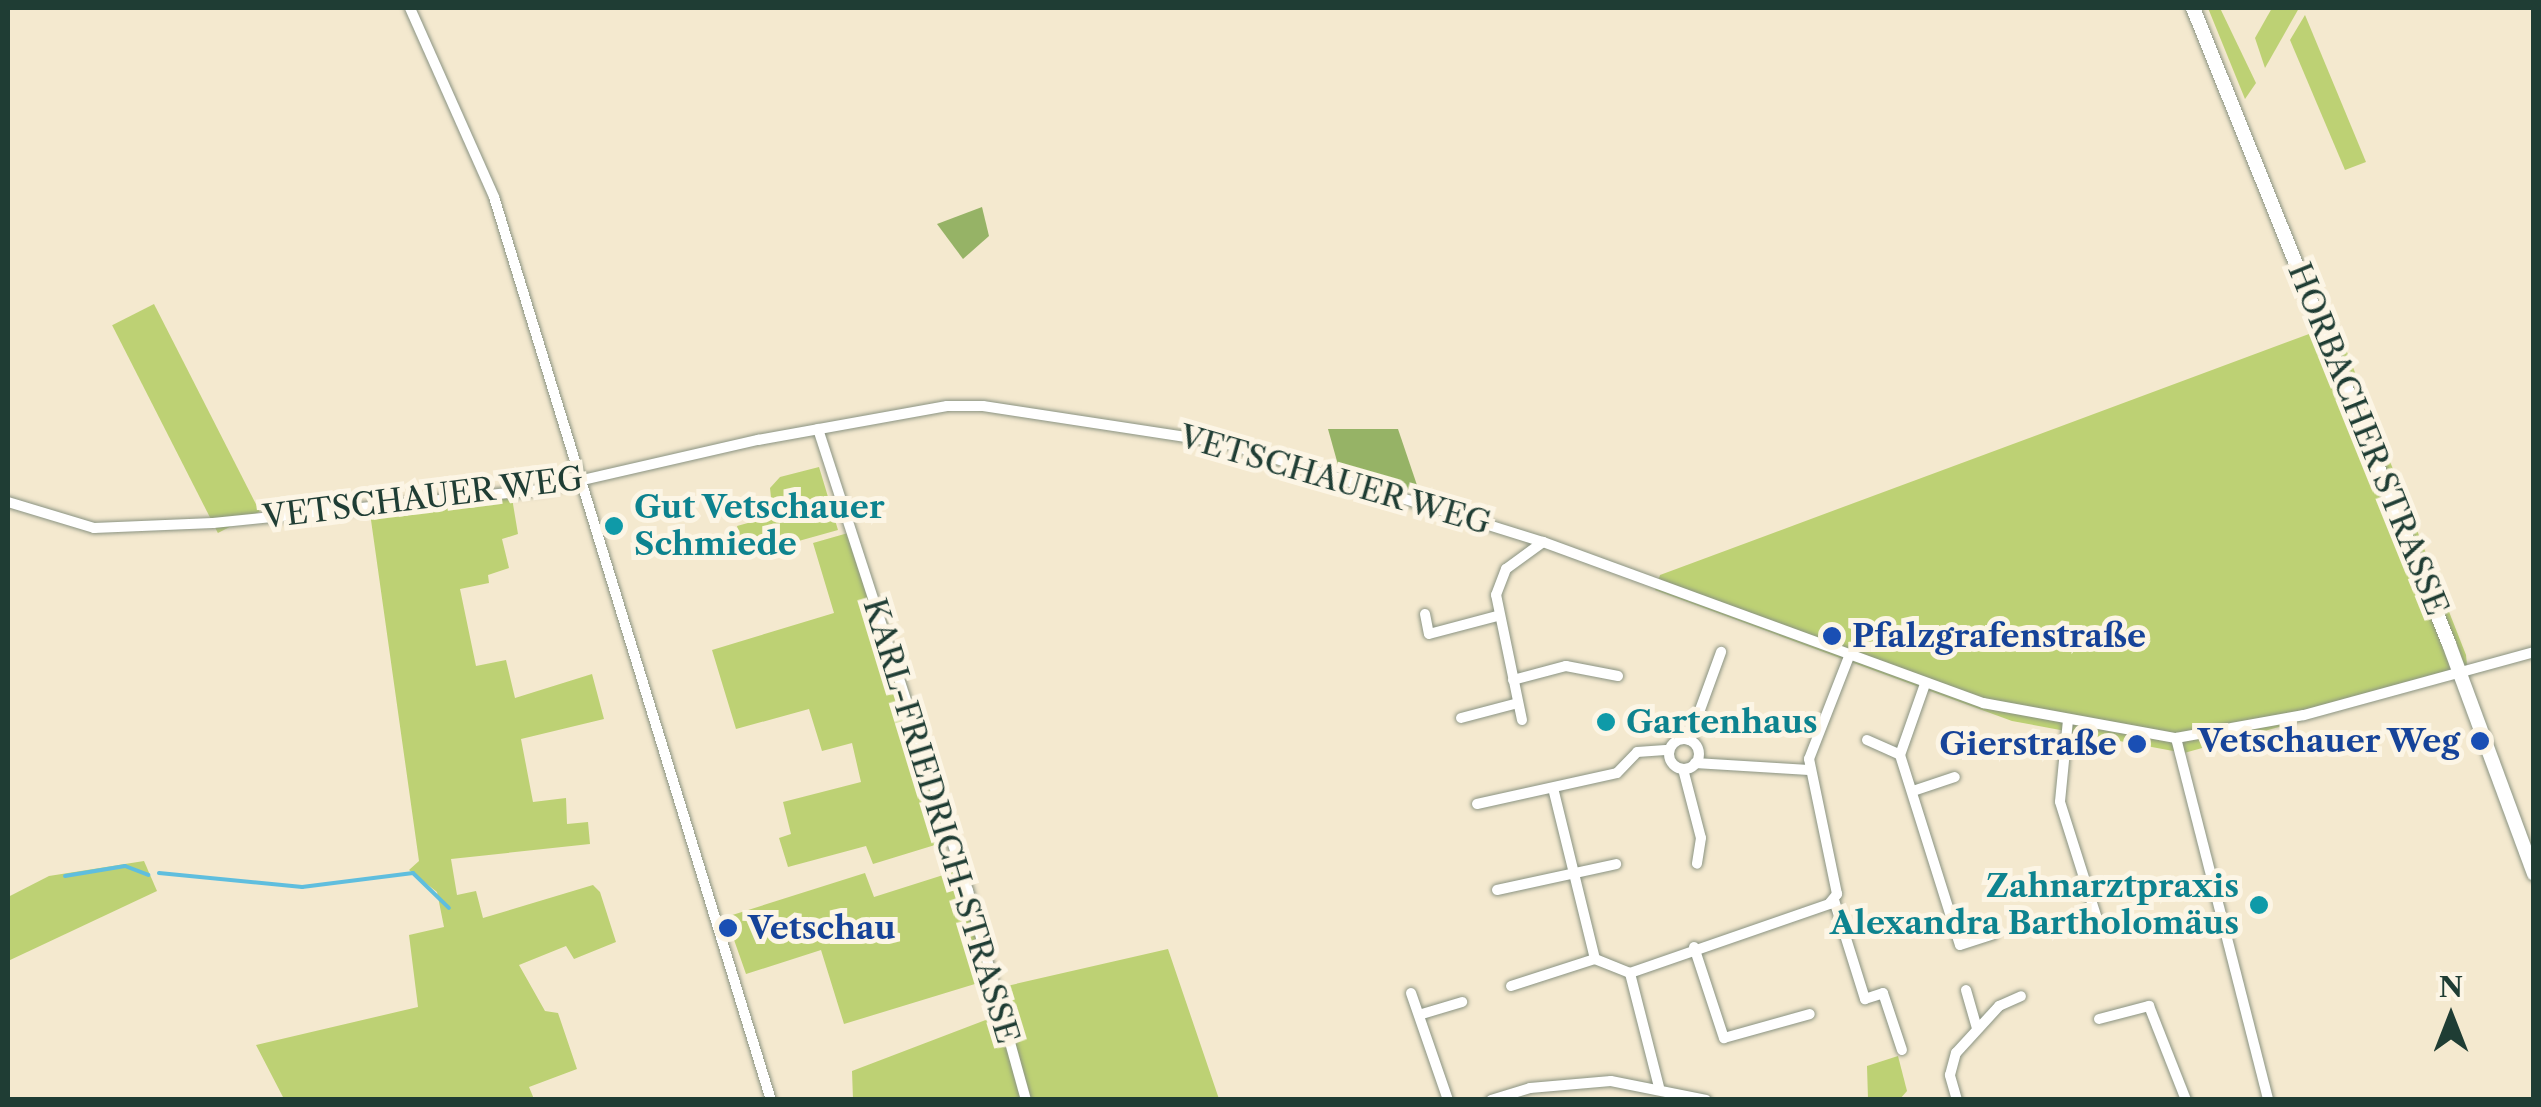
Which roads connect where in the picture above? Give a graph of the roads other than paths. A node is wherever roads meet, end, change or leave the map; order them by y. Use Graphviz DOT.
graph roads {
  1 [pos="410,8"];
  2 [pos="2194,8"];
  3 [pos="818,429"];
  4 [pos="578,484"];
  5 [pos="8,502"];
  6 [pos="1542,542"];
  7 [pos="1425,614"];
  8 [pos="1497,616"];
  9 [pos="1720,652"];
  10 [pos="2534,652"];
  11 [pos="1850,654"];
  12 [pos="2456,669"];
  13 [pos="1618,676"];
  14 [pos="1513,680"];
  15 [pos="1926,684"];
  16 [pos="1518,704"];
  17 [pos="1461,718"];
  18 [pos="1522,720"];
  19 [pos="2068,720"];
  20 [pos="2176,738"];
  21 [pos="1689,740"];
  22 [pos="1867,740"];
  23 [pos="1669,750"];
  24 [pos="1900,755"];
  25 [pos="1696,763"];
  26 [pos="1683,769"];
  27 [pos="1809,770"];
  28 [pos="1954,777"];
  29 [pos="1553,788"];
  30 [pos="1912,790"];
  31 [pos="1477,804"];
  32 [pos="1616,864"];
  33 [pos="1696,864"];
  34 [pos="1572,874"];
  35 [pos="2534,874"];
  36 [pos="1497,890"];
  37 [pos="1834,900"];
  38 [pos="2098,925"];
  39 [pos="1993,934"];
  40 [pos="1694,947"];
  41 [pos="1595,959"];
  42 [pos="1630,973"];
  43 [pos="1511,986"];
  44 [pos="1966,990"];
  45 [pos="1410,993"];
  46 [pos="2021,996"];
  47 [pos="1462,1002"];
  48 [pos="1422,1014"];
  49 [pos="1810,1014"];
  50 [pos="2099,1019"];
  51 [pos="1977,1028"];
  52 [pos="1902,1050"];
  53 [pos="1658,1087"];
  54 [pos="771,1100"];
  55 [pos="1026,1100"];
  56 [pos="1448,1100"];
  57 [pos="1490,1100"];
  58 [pos="1706,1100"];
  59 [pos="1957,1100"];
  60 [pos="2186,1100"];
  61 [pos="2268,1100"];
  1 -- 4 [label="street"];
  2 -- 12 [label="main road, HORBACHER STRASSE"];
  3 -- 4 [label="street, VETSCHAUER WEG"];
  3 -- 6 [label="street, VETSCHAUER WEG"];
  3 -- 55 [label="street, KARL-FRIEDRICH-STRASSE"];
  4 -- 5 [label="street, VETSCHAUER WEG"];
  4 -- 54 [label="street"];
  6 -- 8 [label="street"];
  6 -- 11 [label="street, VETSCHAUER WEG"];
  7 -- 8 [label="street"];
  8 -- 14 [label="street"];
  9 -- 21 [label="street"];
  10 -- 12 [label="street, VETSCHAUER WEG"];
  11 -- 15 [label="street, VETSCHAUER WEG"];
  11 -- 27 [label="street"];
  12 -- 20 [label="street, VETSCHAUER WEG"];
  12 -- 35 [label="main road, HORBACHER STRASSE"];
  13 -- 14 [label="street"];
  14 -- 16 [label="street"];
  15 -- 19 [label="street, VETSCHAUER WEG"];
  15 -- 24 [label="street"];
  16 -- 17 [label="street"];
  16 -- 18 [label="street"];
  19 -- 20 [label="street, VETSCHAUER WEG"];
  19 -- 38 [label="street"];
  20 -- 61 [label="street"];
  21 -- 23 [label="street"];
  21 -- 25 [label="street"];
  22 -- 24 [label="street"];
  23 -- 26 [label="street"];
  23 -- 29 [label="street"];
  24 -- 30 [label="street"];
  25 -- 26 [label="street"];
  25 -- 27 [label="street"];
  26 -- 33 [label="street"];
  27 -- 37 [label="street"];
  28 -- 30 [label="street"];
  29 -- 31 [label="street"];
  29 -- 34 [label="street"];
  30 -- 39 [label="street"];
  32 -- 34 [label="street"];
  34 -- 36 [label="street"];
  34 -- 41 [label="street"];
  37 -- 40 [label="street"];
  37 -- 52 [label="street"];
  40 -- 42 [label="street"];
  40 -- 49 [label="street"];
  41 -- 42 [label="street"];
  41 -- 43 [label="street"];
  42 -- 53 [label="street"];
  44 -- 51 [label="street"];
  45 -- 48 [label="street"];
  46 -- 51 [label="street"];
  47 -- 48 [label="street"];
  48 -- 56 [label="street"];
  50 -- 60 [label="street"];
  51 -- 59 [label="street"];
  53 -- 57 [label="street"];
  53 -- 58 [label="street"];
}
